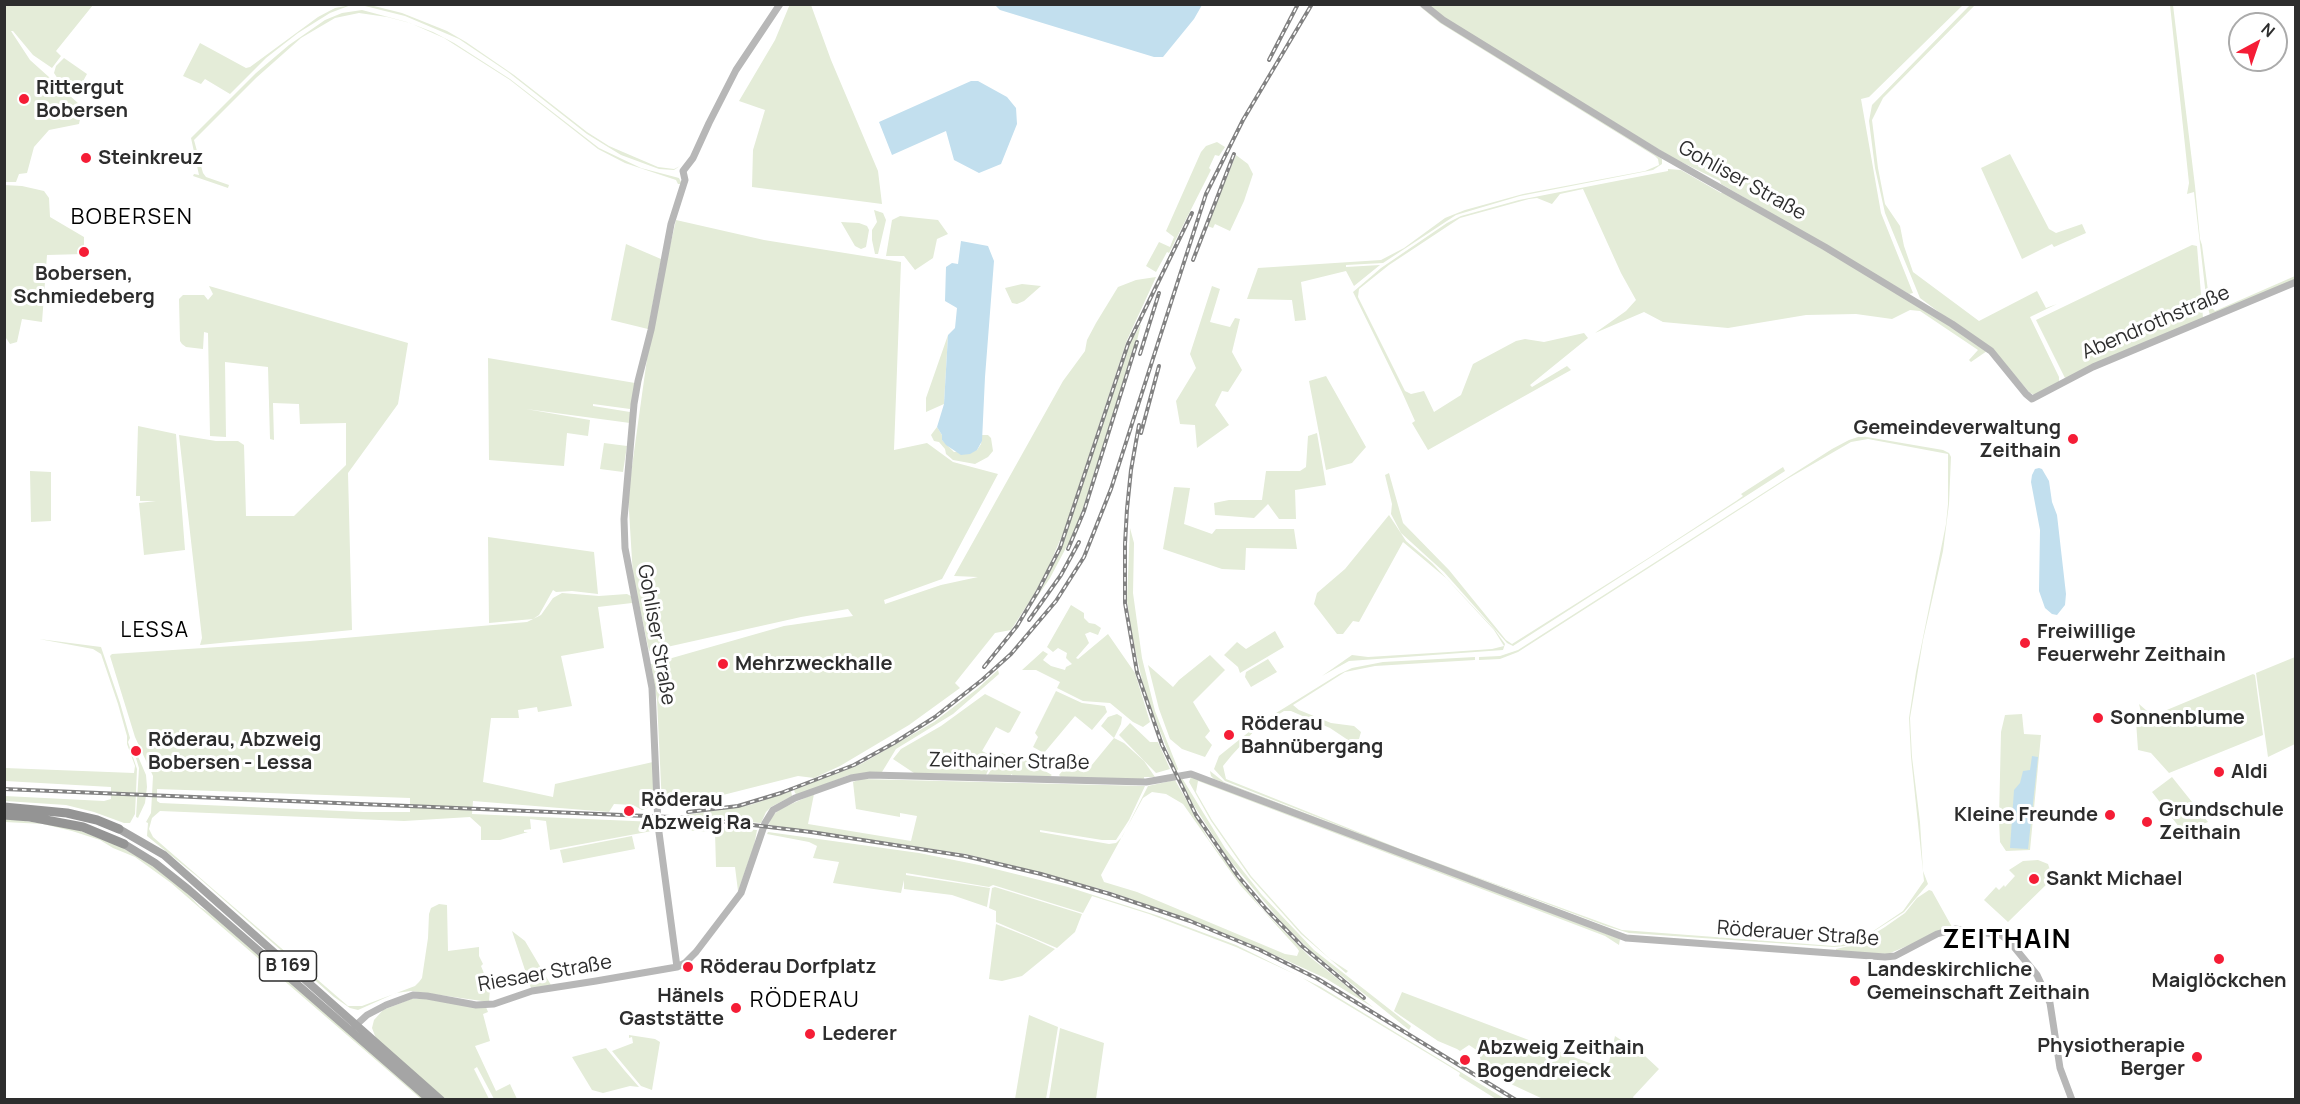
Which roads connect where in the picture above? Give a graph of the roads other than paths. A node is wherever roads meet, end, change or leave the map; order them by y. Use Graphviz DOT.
graph roads {
  1 [pos="780,4"];
  2 [pos="1424,4"];
  3 [pos="2295,282"];
  4 [pos="2032,399"];
  5 [pos="4,807"];
  6 [pos="4,815"];
  7 [pos="119,830"];
  8 [pos="124,844"];
  9 [pos="1626,938"];
  10 [pos="677,967"];
  11 [pos="343,1024"];
  12 [pos="355,1026"];
  13 [pos="430,1100"];
  14 [pos="441,1100"];
  15 [pos="2072,1100"];
  1 -- 10 [label="street, Gohliser Straße"];
  2 -- 4 [label="street, Gohliser Straße"];
  3 -- 4 [label="street, Abendrothstraße"];
  5 -- 7 [label="highway, B 169"];
  6 -- 8 [label="highway, B 169"];
  7 -- 12 [label="main road, B 169"];
  8 -- 11 [label="main road, B 169"];
  9 -- 10 [label="street, Zeithainer Straße"];
  9 -- 15 [label="street, Röderauer Straße"];
  10 -- 12 [label="street, Riesaer Straße"];
  11 -- 12 [label="main road"];
  11 -- 13 [label="main road, B 169"];
  12 -- 14 [label="main road, B 169"];
}
